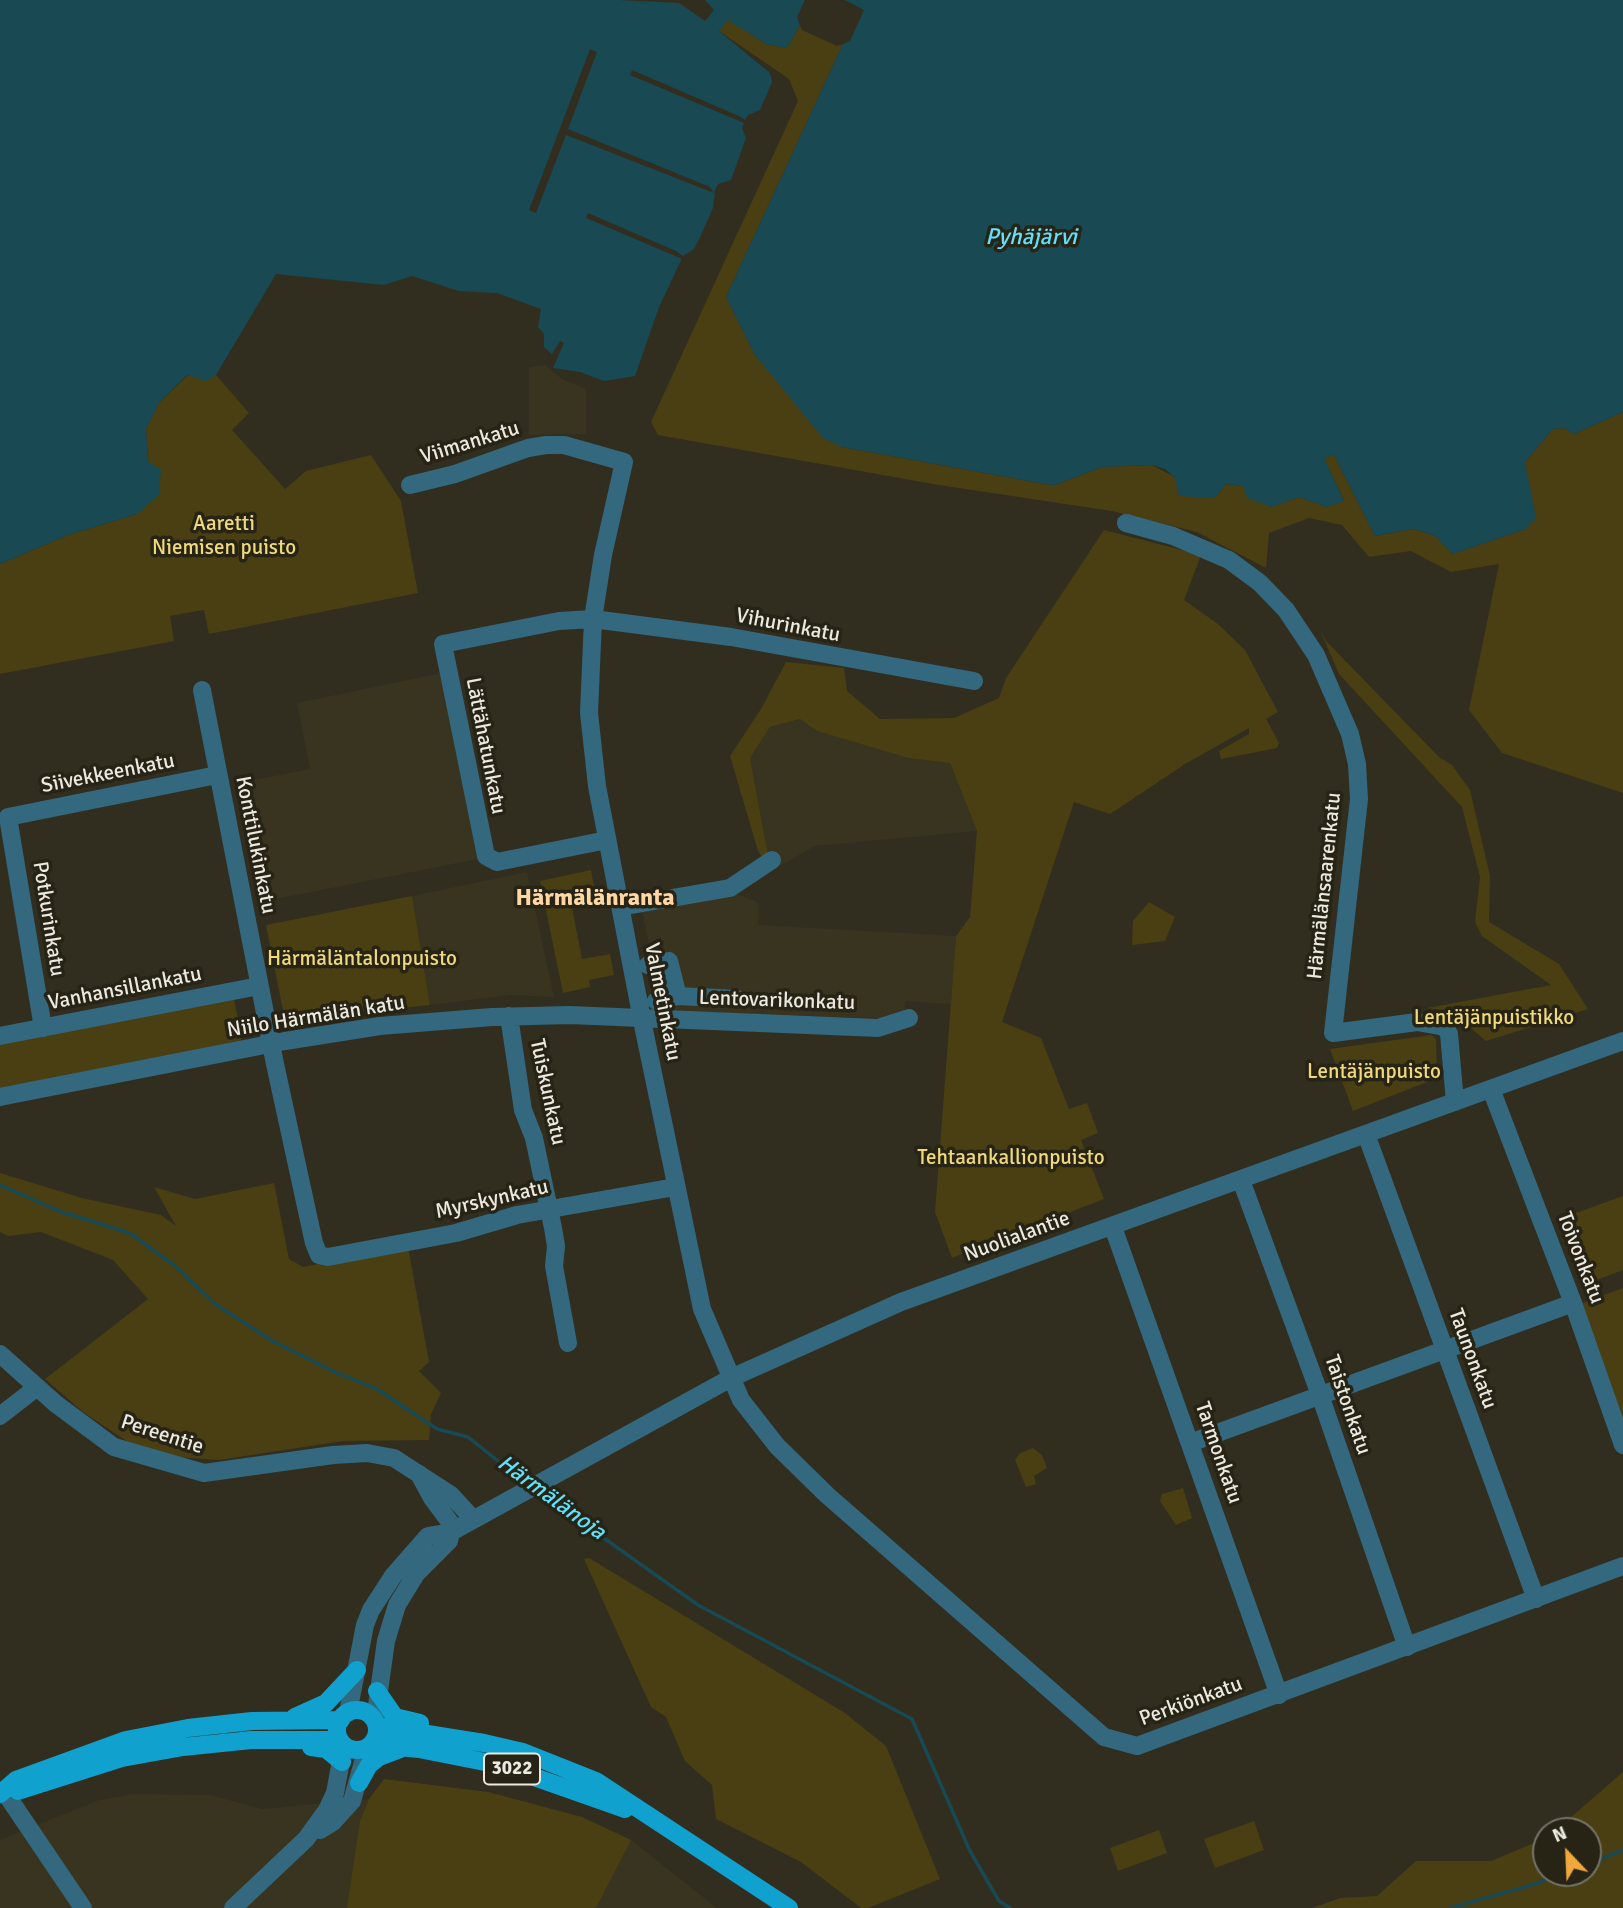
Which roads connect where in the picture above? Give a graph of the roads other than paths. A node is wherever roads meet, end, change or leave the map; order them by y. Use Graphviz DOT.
graph roads {
  1 [pos="624,462"];
  2 [pos="410,485"];
  3 [pos="1126,523"];
  4 [pos="593,619"];
  5 [pos="443,644"];
  6 [pos="974,681"];
  7 [pos="202,690"];
  8 [pos="217,775"];
  9 [pos="8,817"];
  10 [pos="607,840"];
  11 [pos="772,860"];
  12 [pos="620,906"];
  13 [pos="648,965"];
  14 [pos="259,986"];
  15 [pos="678,996"];
  16 [pos="737,999"];
  17 [pos="656,1001"];
  18 [pos="509,1016"];
  19 [pos="909,1018"];
  20 [pos="642,1019"];
  21 [pos="44,1028"];
  22 [pos="0,1036"];
  23 [pos="271,1044"];
  24 [pos="1621,1048"];
  25 [pos="1491,1089"];
  26 [pos="0,1097"];
  27 [pos="1455,1102"];
  28 [pos="1366,1134"];
  29 [pos="1241,1180"];
  30 [pos="675,1187"];
  31 [pos="549,1210"];
  32 [pos="1113,1227"];
  33 [pos="319,1255"];
  34 [pos="1573,1303"];
  35 [pos="568,1343"];
  36 [pos="1444,1348"];
  37 [pos="0,1354"];
  38 [pos="731,1378"];
  39 [pos="36,1388"];
  40 [pos="1320,1395"];
  41 [pos="0,1416"];
  42 [pos="1190,1443"];
  43 [pos="1623,1445"];
  44 [pos="418,1472"];
  45 [pos="473,1519"];
  46 [pos="453,1531"];
  47 [pos="1623,1566"];
  48 [pos="1536,1599"];
  49 [pos="1407,1647"];
  50 [pos="357,1670"];
  51 [pos="377,1690"];
  52 [pos="1279,1695"];
  53 [pos="344,1716"];
  54 [pos="292,1719"];
  55 [pos="373,1735"];
  56 [pos="450,1737"];
  57 [pos="342,1749"];
  58 [pos="403,1749"];
  59 [pos="359,1783"];
  60 [pos="2,1793"];
  61 [pos="646,1816"];
  62 [pos="306,1839"];
  63 [pos="83,1908"];
  64 [pos="233,1908"];
  65 [pos="789,1908"];
  1 -- 2 [label="street, Viimankatu"];
  1 -- 4 [label="street, Valmetinkatu"];
  3 -- 27 [label="street, Härmälänsaarenkatu"];
  4 -- 5 [label="street, Vihurinkatu"];
  4 -- 6 [label="street, Vihurinkatu"];
  4 -- 10 [label="street, Valmetinkatu"];
  5 -- 10 [label="street, Lättähatunkatu"];
  7 -- 8 [label="street, Konttilukinkatu"];
  8 -- 9 [label="street, Siivekkeenkatu"];
  8 -- 14 [label="street, Konttilukinkatu"];
  9 -- 21 [label="street, Potkurinkatu"];
  10 -- 12 [label="street, Valmetinkatu"];
  11 -- 12 [label="street"];
  12 -- 20 [label="street, Valmetinkatu"];
  13 -- 15 [label="street"];
  14 -- 21 [label="street, Vanhansillankatu"];
  14 -- 23 [label="street, Konttilukinkatu"];
  15 -- 16 [label="street"];
  15 -- 17 [label="street"];
  18 -- 20 [label="street, Niilo Härmälän katu"];
  18 -- 23 [label="street, Niilo Härmälän katu"];
  18 -- 31 [label="street, Tuiskunkatu"];
  19 -- 20 [label="street, Lentovarikonkatu"];
  20 -- 30 [label="street, Valmetinkatu"];
  21 -- 22 [label="street, Vanhansillankatu"];
  23 -- 26 [label="street, Niilo Härmälän katu"];
  23 -- 33 [label="street, Konttilukinkatu"];
  24 -- 25 [label="street, Nuolialantie"];
  25 -- 27 [label="street, Nuolialantie"];
  25 -- 34 [label="street, Toivonkatu"];
  27 -- 28 [label="street, Nuolialantie"];
  28 -- 29 [label="street, Nuolialantie"];
  28 -- 36 [label="street, Taunonkatu"];
  29 -- 32 [label="street, Nuolialantie"];
  29 -- 40 [label="street, Taistonkatu"];
  30 -- 31 [label="street, Myrskynkatu"];
  30 -- 38 [label="street, Valmetinkatu"];
  31 -- 33 [label="street, Myrskynkatu"];
  31 -- 35 [label="street, Tuiskunkatu"];
  32 -- 38 [label="street, Nuolialantie"];
  32 -- 42 [label="street, Tarmonkatu"];
  34 -- 36 [label="street"];
  34 -- 43 [label="street, Toivonkatu"];
  36 -- 40 [label="street"];
  36 -- 48 [label="street, Taunonkatu"];
  37 -- 39 [label="street, Pereentie"];
  38 -- 45 [label="street, Nuolialantie"];
  38 -- 52 [label="street, Perkiönkatu"];
  39 -- 41 [label="street"];
  39 -- 44 [label="street, Pereentie"];
  40 -- 42 [label="street"];
  40 -- 49 [label="street, Taistonkatu"];
  42 -- 52 [label="street, Tarmonkatu"];
  44 -- 45 [label="street, Pereentie"];
  44 -- 46 [label="street"];
  45 -- 46 [label="street, Nuolialantie"];
  46 -- 50 [label="street, Nuolialantie"];
  46 -- 51 [label="street, Nuolialantie"];
  47 -- 48 [label="street, Perkiönkatu"];
  48 -- 49 [label="street, Perkiönkatu"];
  49 -- 52 [label="street, Perkiönkatu"];
  50 -- 53 [label="street, Nuolialantie"];
  50 -- 54 [label="main road"];
  51 -- 55 [label="street, Nuolialantie"];
  51 -- 56 [label="main road"];
  53 -- 54 [label="main road"];
  53 -- 55 [label="main road"];
  53 -- 57 [label="main road"];
  54 -- 60 [label="main road"];
  55 -- 56 [label="main road, 3022"];
  55 -- 57 [label="main road"];
  55 -- 58 [label="main road, 3022"];
  55 -- 59 [label="street, Nuolialantie"];
  56 -- 61 [label="main road, 3022"];
  57 -- 60 [label="main road"];
  57 -- 62 [label="street"];
  58 -- 59 [label="main road"];
  58 -- 61 [label="main road, 3022"];
  59 -- 62 [label="street, Nuolialantie"];
  60 -- 63 [label="street"];
  61 -- 65 [label="main road, 3022"];
  62 -- 64 [label="street"];
}
